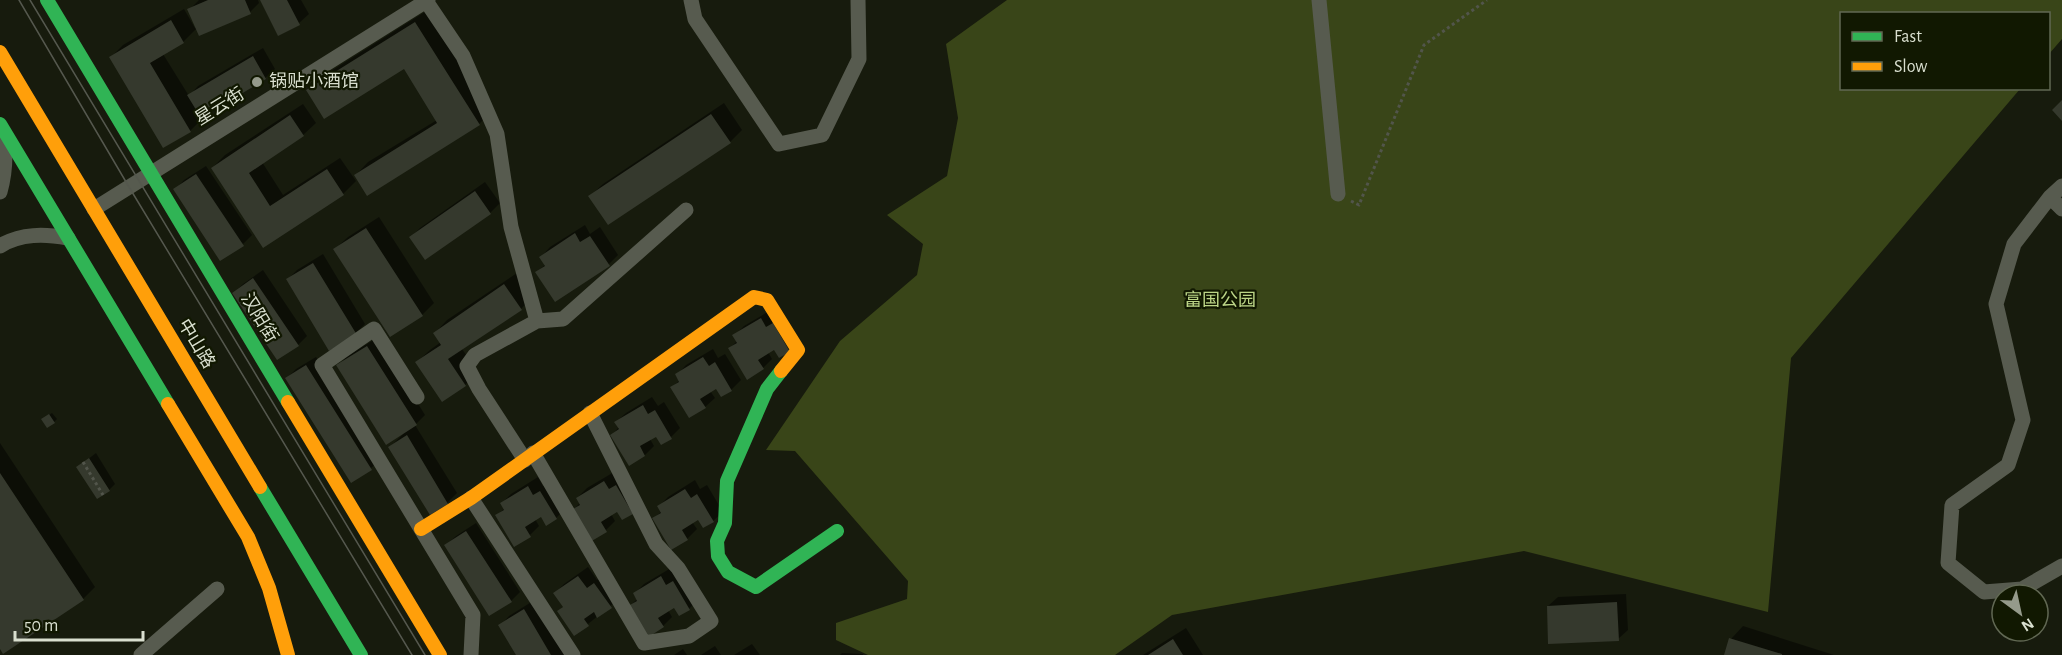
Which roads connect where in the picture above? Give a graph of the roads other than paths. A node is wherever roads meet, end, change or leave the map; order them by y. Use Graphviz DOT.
graph roads {
  1 [pos="47,0"];
  2 [pos="691,0"];
  3 [pos="858,0"];
  4 [pos="1319,0"];
  5 [pos="427,1"];
  6 [pos="0,52"];
  7 [pos="1,125"];
  8 [pos="151,173"];
  9 [pos="2062,186"];
  10 [pos="0,192"];
  11 [pos="1338,194"];
  12 [pos="2050,197"];
  13 [pos="94,209"];
  14 [pos="2062,209"];
  15 [pos="686,210"];
  16 [pos="68,238"];
  17 [pos="0,246"];
  18 [pos="537,321"];
  19 [pos="417,397"];
  20 [pos="590,413"];
  21 [pos="529,457"];
  22 [pos="471,498"];
  23 [pos="421,530"];
  24 [pos="837,531"];
  25 [pos="2062,566"];
  26 [pos="217,590"];
  27 [pos="141,655"];
  28 [pos="288,655"];
  29 [pos="361,655"];
  30 [pos="440,655"];
  31 [pos="471,655"];
  32 [pos="573,655"];
  1 -- 8 [label="main road, 汉阳街"];
  2 -- 3 [label="street"];
  4 -- 11 [label="street"];
  5 -- 8 [label="street, 星云街"];
  5 -- 18 [label="street"];
  6 -- 13 [label="main road, 中山路"];
  7 -- 10 [label="street"];
  7 -- 16 [label="main road"];
  8 -- 13 [label="street, 星云街"];
  8 -- 30 [label="main road, 汉阳街"];
  9 -- 12 [label="street"];
  12 -- 14 [label="street"];
  12 -- 25 [label="street"];
  13 -- 29 [label="main road, 中山路"];
  15 -- 18 [label="street"];
  16 -- 17 [label="street"];
  16 -- 28 [label="main road"];
  18 -- 21 [label="street"];
  19 -- 23 [label="street"];
  20 -- 21 [label="main road"];
  20 -- 21 [label="street"];
  20 -- 24 [label="main road"];
  21 -- 22 [label="main road"];
  22 -- 23 [label="main road"];
  22 -- 32 [label="street"];
  23 -- 31 [label="street"];
  26 -- 27 [label="street"];
}
